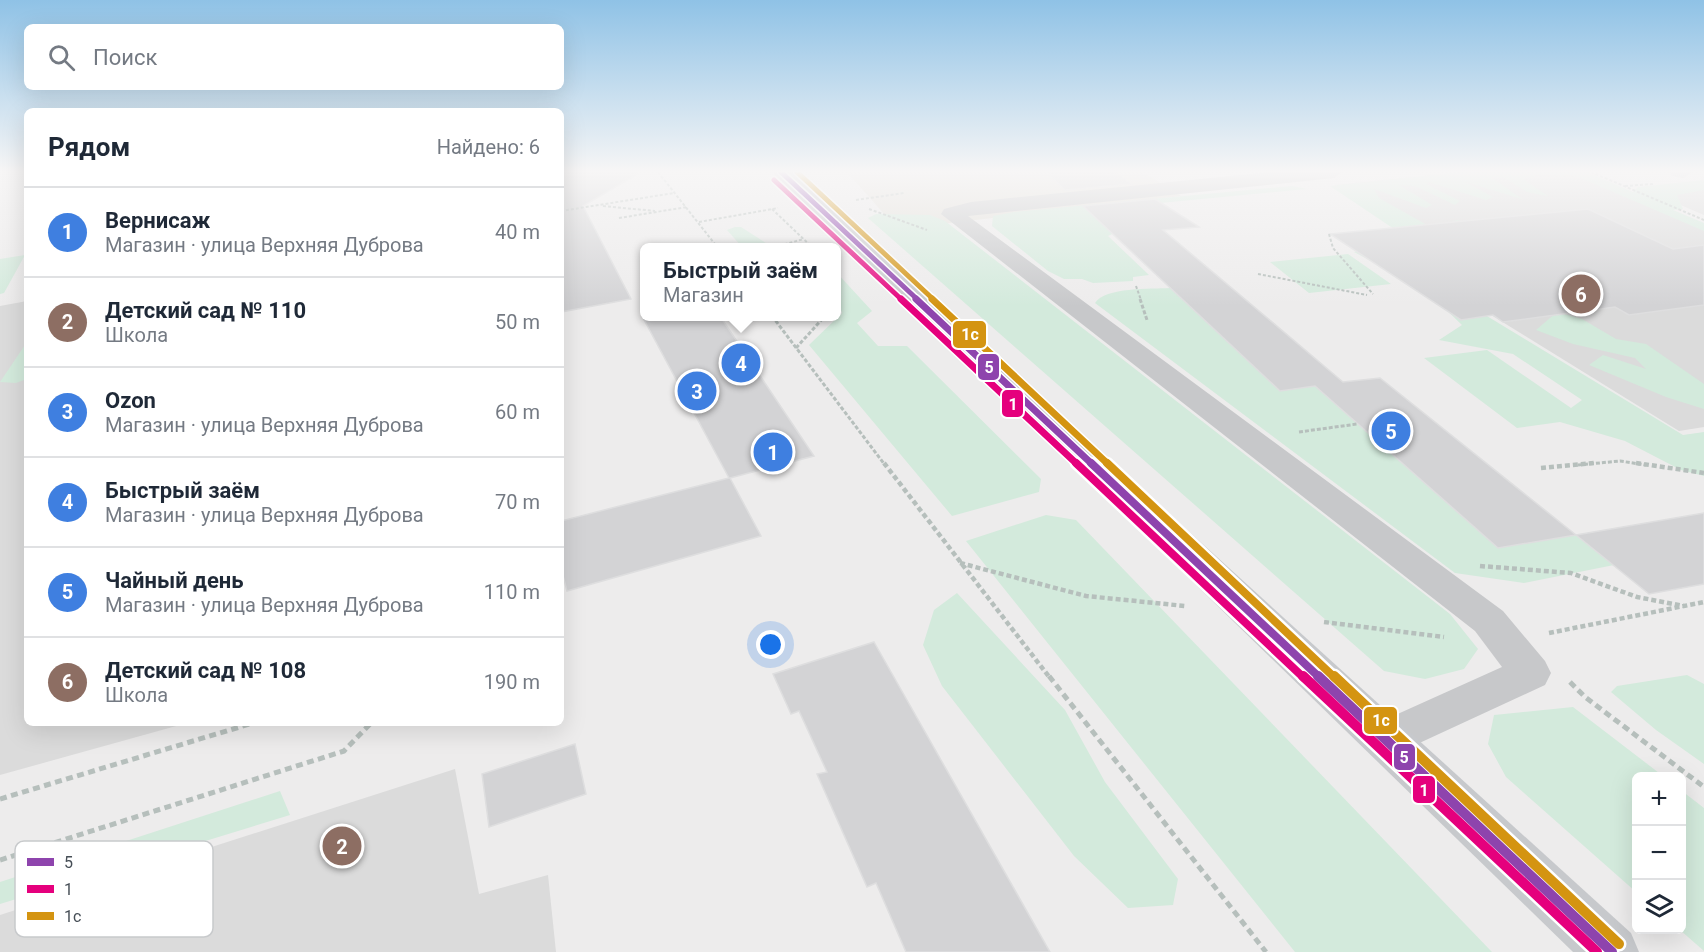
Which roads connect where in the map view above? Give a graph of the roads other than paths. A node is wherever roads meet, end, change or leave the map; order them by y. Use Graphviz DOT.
graph roads {
  1 [pos="828,216"];
  2 [pos="955,216"];
  3 [pos="1387,739"];
  4 [pos="1612,952"];
  1 -- 3 [label="main road"];
  2 -- 3 [label="street"];
  3 -- 4 [label="main road"];
}
